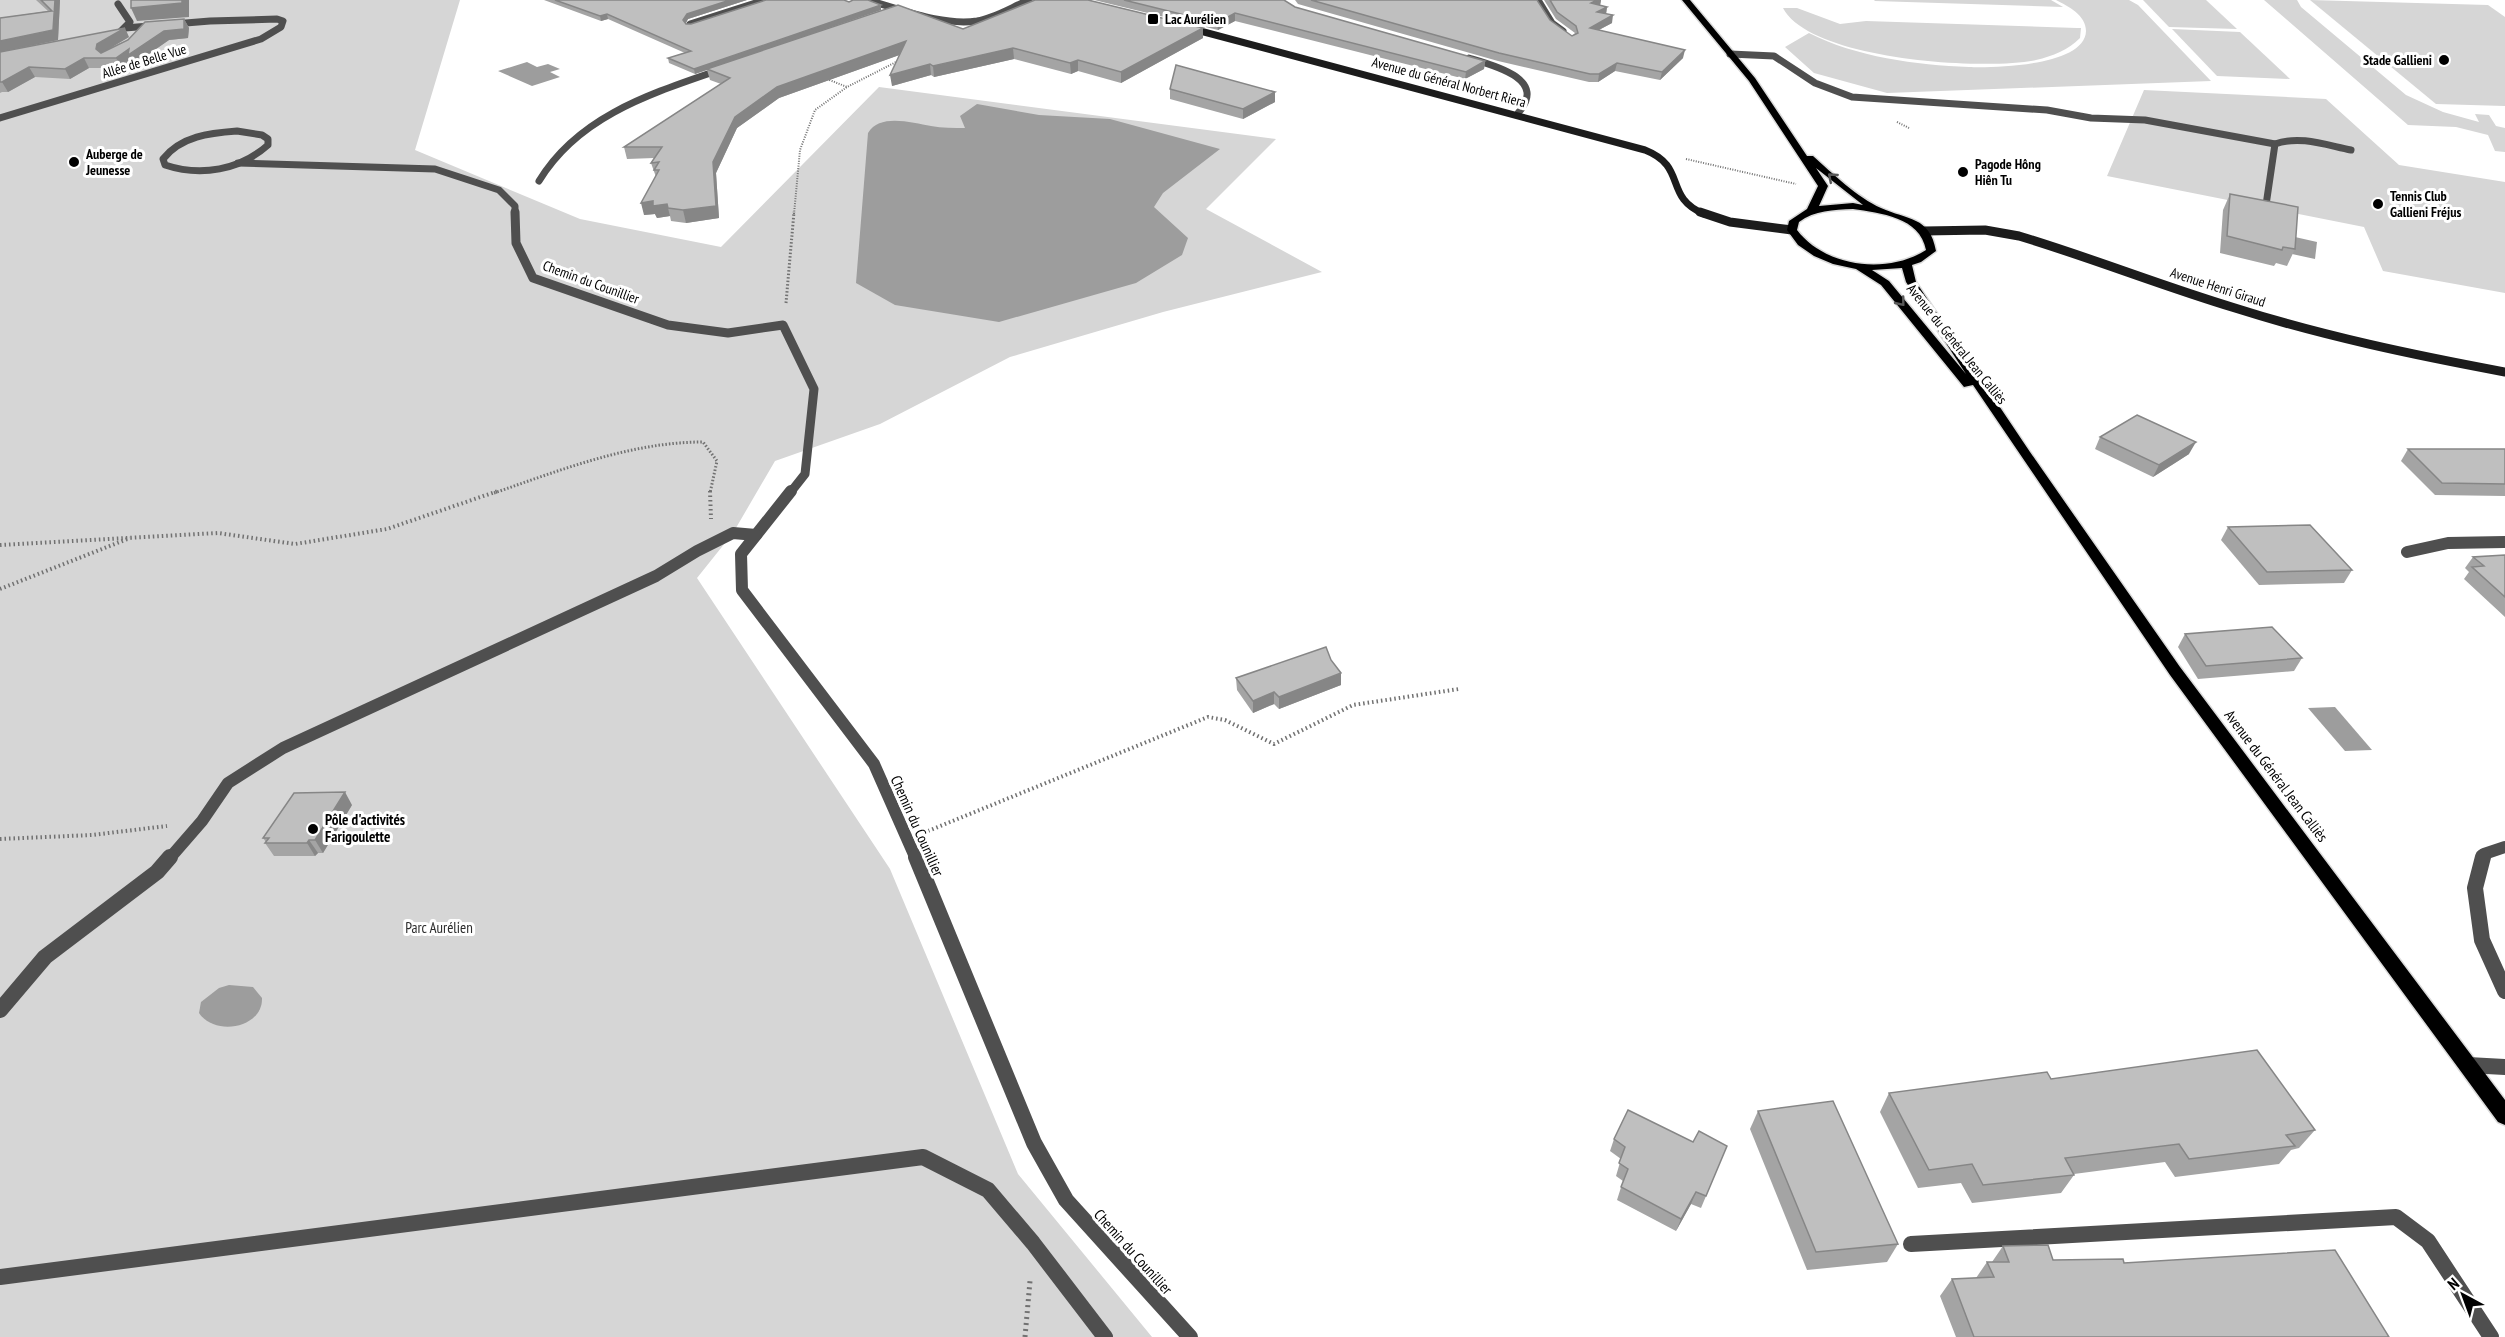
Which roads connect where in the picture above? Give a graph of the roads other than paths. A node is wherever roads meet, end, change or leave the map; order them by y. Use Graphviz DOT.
graph roads {
  1 [pos="765,0"];
  2 [pos="867,0"];
  3 [pos="1029,0"];
  4 [pos="1538,0"];
  5 [pos="1686,0"];
  6 [pos="118,4"];
  7 [pos="902,9"];
  8 [pos="891,13"];
  9 [pos="690,24"];
  10 [pos="1176,25"];
  11 [pos="125,28"];
  12 [pos="111,35"];
  13 [pos="1572,38"];
  14 [pos="1730,54"];
  15 [pos="1461,56"];
  16 [pos="728,67"];
  17 [pos="1824,87"];
  18 [pos="1814,91"];
  19 [pos="1518,114"];
  20 [pos="0,118"];
  21 [pos="1791,141"];
  22 [pos="2275,144"];
  23 [pos="2351,150"];
  24 [pos="238,163"];
  25 [pos="539,181"];
  26 [pos="2266,205"];
  27 [pos="1812,210"];
  28 [pos="1876,210"];
  29 [pos="1792,230"];
  30 [pos="1924,231"];
  31 [pos="1856,265"];
  32 [pos="1907,265"];
  33 [pos="2505,372"];
  34 [pos="2024,453"];
  35 [pos="756,535"];
  36 [pos="2505,542"];
  37 [pos="2407,552"];
  38 [pos="2505,847"];
  39 [pos="2505,990"];
  40 [pos="0,1010"];
  41 [pos="2468,1065"];
  42 [pos="2505,1067"];
  43 [pos="2505,1116"];
  44 [pos="1911,1244"];
  45 [pos="0,1277"];
  46 [pos="1105,1337"];
  47 [pos="1190,1337"];
  48 [pos="2491,1337"];
  1 -- 9 [label="street"];
  2 -- 7 [label="street"];
  3 -- 7 [label="street"];
  4 -- 13 [label="street"];
  5 -- 14 [label="main road"];
  6 -- 11 [label="street"];
  7 -- 8 [label="street"];
  10 -- 19 [label="main road, Avenue du Général Norbert Riera"];
  11 -- 12 [label="street"];
  11 -- 20 [label="street, Allée de Belle Vue"];
  14 -- 17 [label="street"];
  14 -- 21 [label="main road"];
  15 -- 19 [label="street"];
  16 -- 25 [label="street"];
  17 -- 18 [label="street"];
  17 -- 22 [label="street"];
  19 -- 29 [label="main road, Avenue du Général Norbert Riera"];
  21 -- 27 [label="main road"];
  28 -- 21 [label="main road, one-way"];
  22 -- 23 [label="street"];
  22 -- 26 [label="street"];
  24 -- 24 [label="street, Chemin du Counillier"];
  24 -- 35 [label="street, Chemin du Counillier"];
  27 -- 28 [label="main road"];
  27 -- 29 [label="main road"];
  28 -- 30 [label="main road"];
  29 -- 31 [label="main road"];
  30 -- 32 [label="main road"];
  30 -- 33 [label="main road, Avenue Henri Giraud"];
  31 -- 32 [label="main road"];
  31 -- 34 [label="main road, Avenue du Général Jean Calliès, one-way"];
  32 -- 34 [label="main road, Avenue du Général Jean Calliès"];
  34 -- 41 [label="main road, Avenue du Général Jean Calliès"];
  35 -- 40 [label="street"];
  35 -- 47 [label="street, Chemin du Counillier"];
  36 -- 37 [label="street"];
  38 -- 39 [label="street"];
  41 -- 42 [label="street"];
  41 -- 43 [label="main road, Avenue du Général Jean Calliès"];
  44 -- 48 [label="street"];
  45 -- 46 [label="street"];
}
